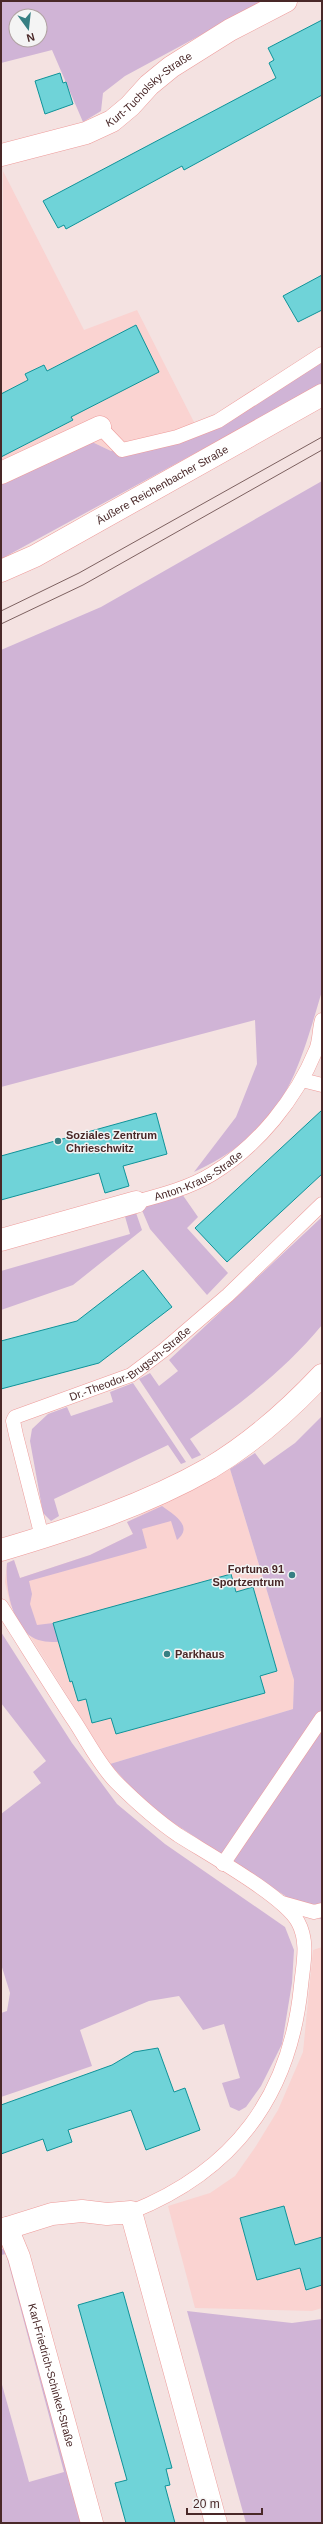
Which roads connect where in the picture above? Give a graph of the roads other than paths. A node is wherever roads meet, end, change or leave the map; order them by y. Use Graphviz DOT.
graph roads {
  1 [pos="286,1"];
  2 [pos="1,155"];
  3 [pos="322,354"];
  4 [pos="322,395"];
  5 [pos="100,428"];
  6 [pos="1,473"];
  7 [pos="1,571"];
  8 [pos="322,1020"];
  9 [pos="302,1080"];
  10 [pos="322,1085"];
  11 [pos="136,1202"];
  12 [pos="322,1204"];
  13 [pos="1,1240"];
  14 [pos="322,1375"];
  15 [pos="42,1537"];
  16 [pos="1,1550"];
  17 [pos="1,1606"];
  18 [pos="322,1718"];
  19 [pos="223,1864"];
  20 [pos="282,1903"];
  21 [pos="322,1910"];
  22 [pos="131,2212"];
  23 [pos="4,2229"];
  24 [pos="92,2523"];
  25 [pos="216,2523"];
  1 -- 2 [label="street, Kurt-Tucholsky-Straße"];
  3 -- 5 [label="lane"];
  4 -- 7 [label="street, Äußere Reichenbacher Straße"];
  5 -- 6 [label="street"];
  8 -- 9 [label="lane, Anton-Kraus-Straße"];
  9 -- 10 [label="lane"];
  9 -- 11 [label="lane, Anton-Kraus-Straße"];
  11 -- 13 [label="street, Anton-Kraus-Straße"];
  12 -- 15 [label="lane, Dr.-Theodor-Brugsch-Straße"];
  14 -- 15 [label="street"];
  15 -- 16 [label="street"];
  17 -- 19 [label="lane"];
  18 -- 19 [label="lane"];
  19 -- 20 [label="lane"];
  20 -- 21 [label="lane"];
  20 -- 22 [label="lane"];
  22 -- 23 [label="street, Karl-Friedrich-Schinkel-Straße"];
  22 -- 25 [label="street"];
  23 -- 24 [label="street, Karl-Friedrich-Schinkel-Straße"];
}
